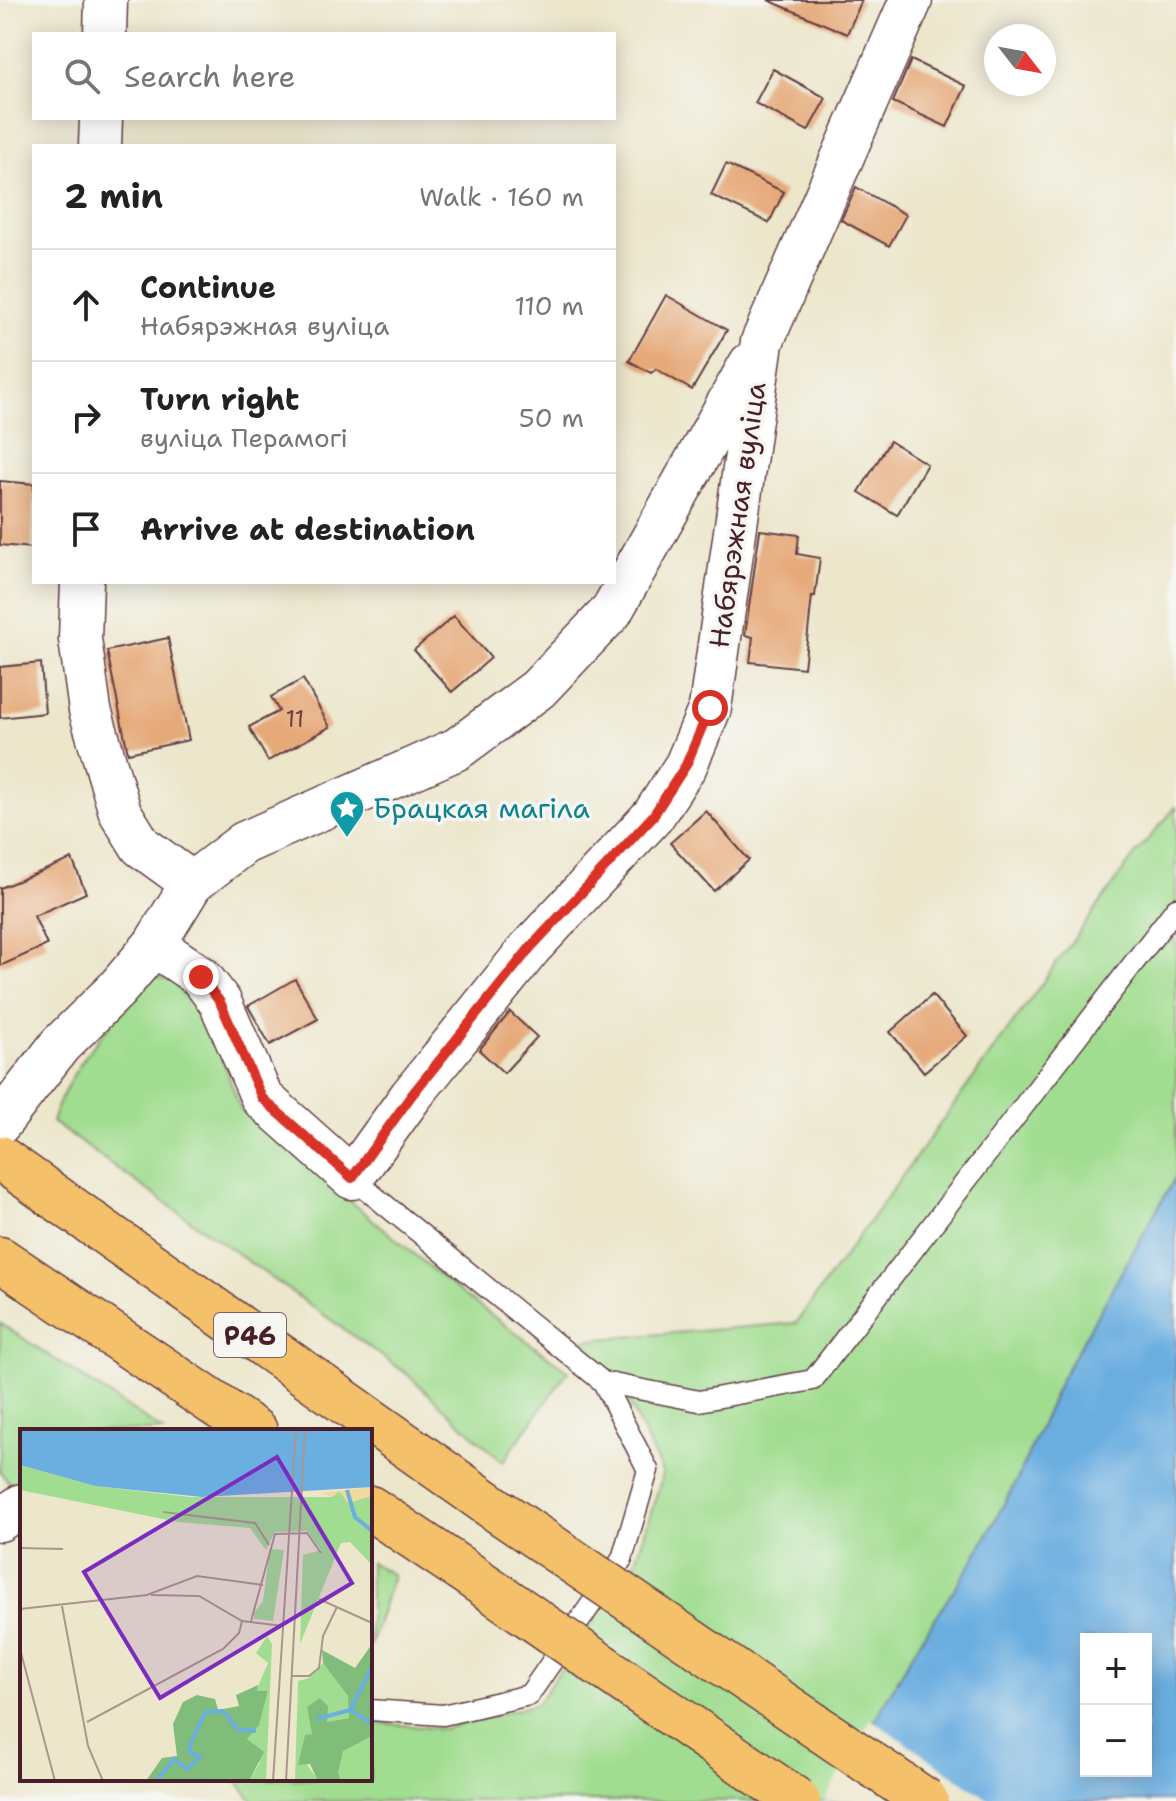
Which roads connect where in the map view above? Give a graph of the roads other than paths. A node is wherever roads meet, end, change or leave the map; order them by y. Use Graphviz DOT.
graph roads {
  1 [pos="106,0"];
  2 [pos="911,0"];
  3 [pos="105,32"];
  4 [pos="101,120"];
  5 [pos="100,144"];
  6 [pos="762,342"];
  7 [pos="82,584"];
  8 [pos="192,883"];
  9 [pos="1176,908"];
  10 [pos="154,945"];
  11 [pos="0,1123"];
  12 [pos="0,1158"];
  13 [pos="352,1178"];
  14 [pos="0,1259"];
  15 [pos="603,1382"];
  16 [pos="252,1429"];
  17 [pos="20,1506"];
  18 [pos="372,1509"];
  19 [pos="0,1520"];
  20 [pos="372,1710"];
  21 [pos="798,1801"];
  22 [pos="926,1801"];
  1 -- 3 [label="street"];
  2 -- 6 [label="street, Набярэжная вуліца"];
  4 -- 5 [label="street"];
  6 -- 8 [label="street"];
  6 -- 13 [label="street, Набярэжная вуліца"];
  7 -- 8 [label="street"];
  8 -- 10 [label="street"];
  9 -- 15 [label="lane"];
  10 -- 11 [label="street"];
  10 -- 13 [label="street"];
  12 -- 22 [label="main road, Р46, bridge"];
  13 -- 15 [label="lane"];
  14 -- 16 [label="main road, Р46"];
  15 -- 20 [label="lane"];
  17 -- 19 [label="street"];
  18 -- 21 [label="main road, bridge"];
}
